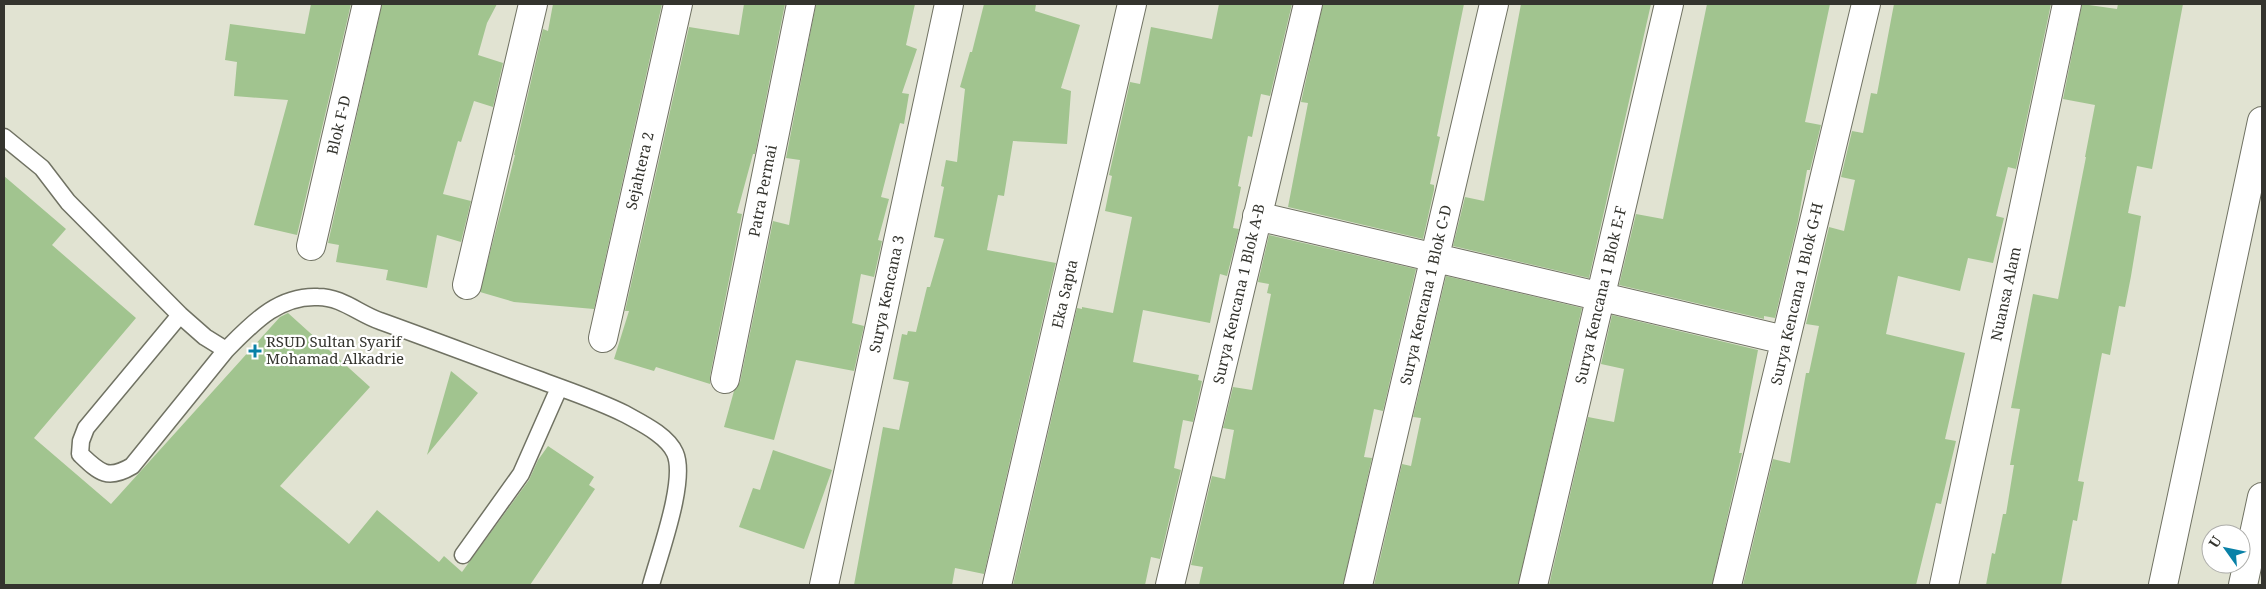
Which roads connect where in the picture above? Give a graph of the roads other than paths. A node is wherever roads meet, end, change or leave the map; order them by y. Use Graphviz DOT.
graph roads {
  1 [pos="367,4"];
  2 [pos="533,4"];
  3 [pos="678,4"];
  4 [pos="800,4"];
  5 [pos="949,4"];
  6 [pos="1132,4"];
  7 [pos="1308,4"];
  8 [pos="1494,4"];
  9 [pos="1669,4"];
  10 [pos="1866,4"];
  11 [pos="2067,4"];
  12 [pos="2262,121"];
  13 [pos="4,137"];
  14 [pos="1257,216"];
  15 [pos="311,246"];
  16 [pos="1435,258"];
  17 [pos="467,286"];
  18 [pos="1600,297"];
  19 [pos="180,315"];
  20 [pos="603,338"];
  21 [pos="1786,340"];
  22 [pos="226,350"];
  23 [pos="725,379"];
  24 [pos="559,388"];
  25 [pos="2262,497"];
  26 [pos="463,555"];
  27 [pos="651,585"];
  28 [pos="824,585"];
  29 [pos="997,585"];
  30 [pos="1170,585"];
  31 [pos="1358,585"];
  32 [pos="1533,585"];
  33 [pos="1727,585"];
  34 [pos="1944,585"];
  35 [pos="2164,585"];
  36 [pos="2243,585"];
  1 -- 15 [label="street, Blok F-D"];
  2 -- 17 [label="street"];
  3 -- 20 [label="street, Sejahtera 2"];
  4 -- 23 [label="street, Patra Permai"];
  5 -- 28 [label="street, Surya Kencana 3"];
  6 -- 29 [label="street, Eka Sapta"];
  7 -- 14 [label="street, Surya Kencana 1 Blok A-B"];
  8 -- 16 [label="street, Surya Kencana 1 Blok C-D"];
  9 -- 18 [label="street, Surya Kencana 1 Blok E-F"];
  10 -- 21 [label="street, Surya Kencana 1 Blok G-H"];
  11 -- 34 [label="street, Nuansa Alam"];
  12 -- 35 [label="street"];
  13 -- 19 [label="lane"];
  14 -- 16 [label="street"];
  14 -- 30 [label="street, Surya Kencana 1 Blok A-B"];
  16 -- 18 [label="street"];
  16 -- 31 [label="street, Surya Kencana 1 Blok C-D"];
  18 -- 21 [label="street"];
  18 -- 32 [label="street, Surya Kencana 1 Blok E-F"];
  19 -- 22 [label="lane"];
  19 -- 22 [label="lane"];
  21 -- 33 [label="street, Surya Kencana 1 Blok G-H"];
  22 -- 24 [label="lane"];
  24 -- 26 [label="lane"];
  24 -- 27 [label="lane"];
  25 -- 36 [label="street"];
}
